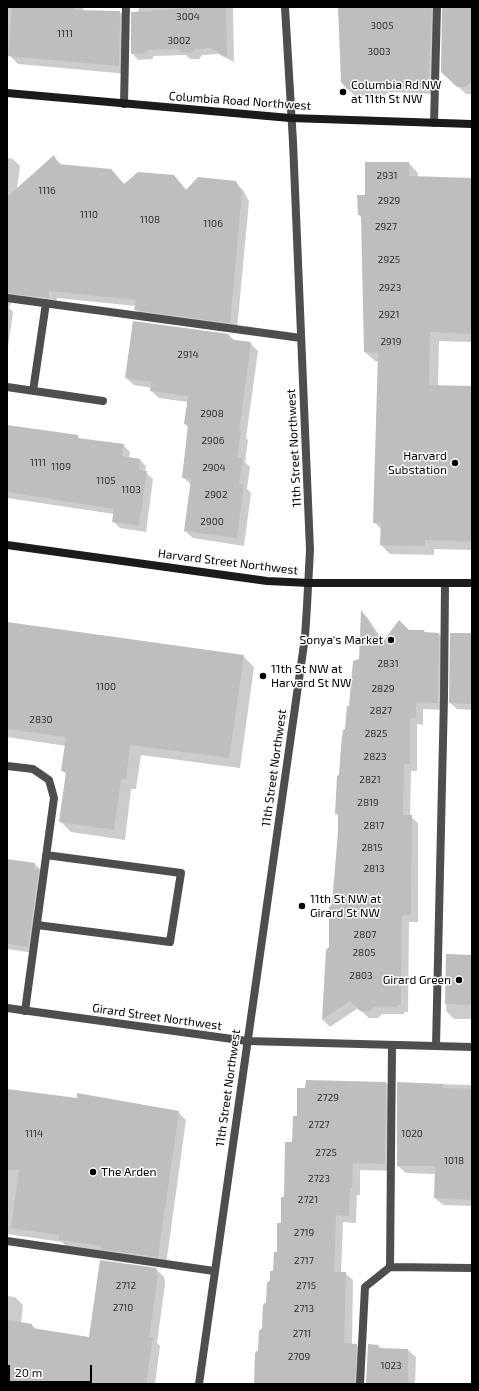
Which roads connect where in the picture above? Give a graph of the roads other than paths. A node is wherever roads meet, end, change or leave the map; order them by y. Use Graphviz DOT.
graph roads {
  1 [pos="126,7"];
  2 [pos="285,7"];
  3 [pos="437,7"];
  4 [pos="7,93"];
  5 [pos="124,104"];
  6 [pos="290,118"];
  7 [pos="434,123"];
  8 [pos="472,124"];
  9 [pos="7,298"];
  10 [pos="46,303"];
  11 [pos="301,338"];
  12 [pos="7,387"];
  13 [pos="33,391"];
  14 [pos="103,401"];
  15 [pos="7,545"];
  16 [pos="309,583"];
  17 [pos="445,583"];
  18 [pos="472,584"];
  19 [pos="7,766"];
  20 [pos="46,854"];
  21 [pos="37,924"];
  22 [pos="7,1008"];
  23 [pos="24,1011"];
  24 [pos="247,1041"];
  25 [pos="392,1045"];
  26 [pos="436,1046"];
  27 [pos="472,1047"];
  28 [pos="7,1242"];
  29 [pos="390,1267"];
  30 [pos="472,1268"];
  31 [pos="214,1271"];
  32 [pos="199,1384"];
  33 [pos="360,1384"];
  1 -- 5 [label="street"];
  2 -- 6 [label="street, 11th Street Northwest"];
  3 -- 7 [label="street"];
  4 -- 5 [label="main road, Columbia Road Northwest"];
  5 -- 6 [label="main road, Columbia Road Northwest"];
  6 -- 7 [label="main road, Columbia Road Northwest"];
  6 -- 11 [label="street, 11th Street Northwest"];
  7 -- 8 [label="main road, Columbia Road Northwest"];
  9 -- 10 [label="street"];
  10 -- 11 [label="street"];
  10 -- 13 [label="street"];
  11 -- 16 [label="street, 11th Street Northwest"];
  12 -- 13 [label="street"];
  13 -- 14 [label="street"];
  15 -- 16 [label="main road, Harvard Street Northwest"];
  16 -- 17 [label="main road, Harvard Street Northwest"];
  16 -- 24 [label="street, 11th Street Northwest"];
  17 -- 18 [label="main road, Harvard Street Northwest"];
  17 -- 26 [label="street"];
  19 -- 20 [label="street"];
  20 -- 21 [label="street"];
  20 -- 21 [label="street"];
  21 -- 23 [label="street"];
  22 -- 23 [label="street, Girard Street Northwest"];
  23 -- 24 [label="street, Girard Street Northwest"];
  24 -- 25 [label="street, Girard Street Northwest"];
  24 -- 31 [label="street, 11th Street Northwest"];
  25 -- 26 [label="street, Girard Street Northwest"];
  25 -- 29 [label="street"];
  26 -- 27 [label="street, Girard Street Northwest"];
  28 -- 31 [label="street"];
  29 -- 30 [label="street"];
  29 -- 33 [label="street"];
  31 -- 32 [label="street, 11th Street Northwest"];
}
